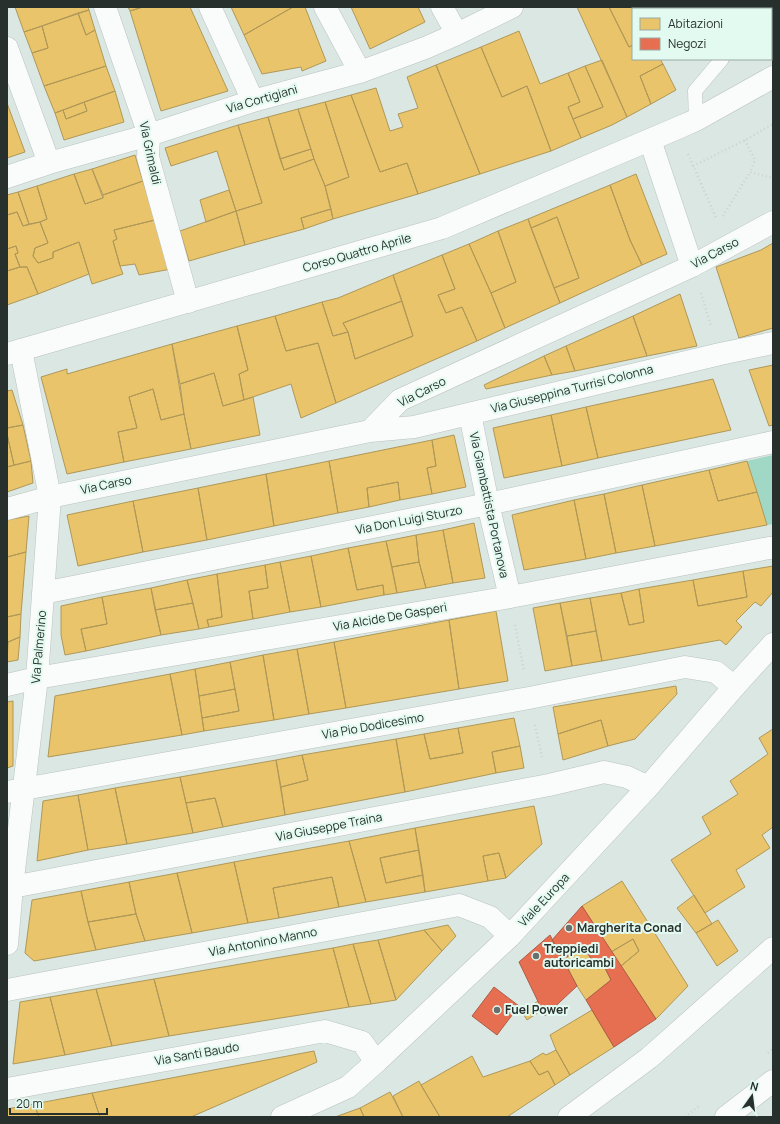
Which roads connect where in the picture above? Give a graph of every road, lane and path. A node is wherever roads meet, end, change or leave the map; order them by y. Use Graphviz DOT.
graph roads {
  1 [pos="105,7"];
  2 [pos="210,7"];
  3 [pos="325,7"];
  4 [pos="442,7"];
  5 [pos="512,7"];
  6 [pos="457,34"];
  7 [pos="7,48"];
  8 [pos="721,60"];
  9 [pos="360,72"];
  10 [pos="773,77"];
  11 [pos="253,101"];
  12 [pos="688,124"];
  13 [pos="773,124"];
  14 [pos="149,135"];
  15 [pos="650,140"];
  16 [pos="745,140"];
  17 [pos="49,163"];
  18 [pos="693,166"];
  19 [pos="750,172"];
  20 [pos="7,177"];
  21 [pos="773,178"];
  22 [pos="773,222"];
  23 [pos="692,266"];
  24 [pos="188,302"];
  25 [pos="773,343"];
  26 [pos="14,352"];
  27 [pos="720,354"];
  28 [pos="470,414"];
  29 [pos="370,431"];
  30 [pos="773,442"];
  31 [pos="50,497"];
  32 [pos="488,504"];
  33 [pos="7,509"];
  34 [pos="773,548"];
  35 [pos="43,593"];
  36 [pos="510,597"];
  37 [pos="773,644"];
  38 [pos="37,678"];
  39 [pos="7,685"];
  40 [pos="734,686"];
  41 [pos="648,787"];
  42 [pos="16,790"];
  43 [pos="9,888"];
  44 [pos="510,936"];
  45 [pos="7,944"];
  46 [pos="773,948"];
  47 [pos="7,990"];
  48 [pos="376,1062"];
  49 [pos="773,1081"];
  50 [pos="7,1089"];
  51 [pos="282,1117"];
  52 [pos="569,1117"];
  53 [pos="726,1117"];
  1 -- 14 [label="street, Via Grimaldi"];
  2 -- 11 [label="street"];
  3 -- 9 [label="street"];
  4 -- 6 [label="street"];
  5 -- 6 [label="street, Via Cortigiani"];
  6 -- 9 [label="street, Via Cortigiani"];
  7 -- 17 [label="street"];
  8 -- 12 [label="lane"];
  9 -- 11 [label="street, Via Cortigiani"];
  10 -- 12 [label="street, Corso Quattro Aprile"];
  11 -- 14 [label="street, Via Cortigiani"];
  12 -- 15 [label="street, Corso Quattro Aprile"];
  12 -- 18 [label="path"];
  13 -- 16 [label="path"];
  14 -- 17 [label="street, Via Cortigiani"];
  14 -- 24 [label="street, Via Grimaldi"];
  15 -- 23 [label="street"];
  15 -- 24 [label="street, Corso Quattro Aprile"];
  16 -- 18 [label="path"];
  16 -- 19 [label="path"];
  17 -- 20 [label="street, Via Cortigiani"];
  18 -- 19 [label="path"];
  19 -- 21 [label="path"];
  22 -- 23 [label="street, Via Carso"];
  23 -- 27 [label="path"];
  23 -- 29 [label="street, Via Carso"];
  24 -- 26 [label="street, Corso Quattro Aprile"];
  25 -- 27 [label="street, Via Giuseppina Turrisi Colonna"];
  26 -- 31 [label="street, Via Palmerino"];
  27 -- 28 [label="street, Via Giuseppina Turrisi Colonna"];
  28 -- 29 [label="street, Via Giuseppina Turrisi Colonna"];
  28 -- 32 [label="street, Via Giambattista Portanova"];
  29 -- 31 [label="street, Via Carso"];
  30 -- 32 [label="street, Via Don Luigi Sturzo"];
  31 -- 33 [label="street, Via Carso"];
  31 -- 35 [label="street, Via Palmerino"];
  32 -- 35 [label="street, Via Don Luigi Sturzo"];
  32 -- 36 [label="street, Via Giambattista Portanova"];
  34 -- 36 [label="street, Via Alcide De Gasperi"];
  35 -- 38 [label="street, Via Palmerino"];
  36 -- 38 [label="street, Via Alcide De Gasperi"];
  37 -- 40 [label="street, Viale Europa"];
  38 -- 39 [label="street, Via Alcide De Gasperi"];
  38 -- 42 [label="street, Via Palmerino"];
  40 -- 41 [label="street, Viale Europa"];
  40 -- 42 [label="street, Via Pio Dodicesimo"];
  41 -- 43 [label="street, Via Giuseppe Traina"];
  41 -- 44 [label="street, Viale Europa"];
  42 -- 43 [label="street, Via Palmerino"];
  43 -- 45 [label="street, Via Palmerino"];
  44 -- 47 [label="street, Via Antonino Manno"];
  44 -- 48 [label="street, Viale Europa"];
  46 -- 52 [label="street"];
  48 -- 50 [label="street, Via Santi Baudo"];
  48 -- 51 [label="street, Viale Europa"];
  49 -- 53 [label="street"];
}
